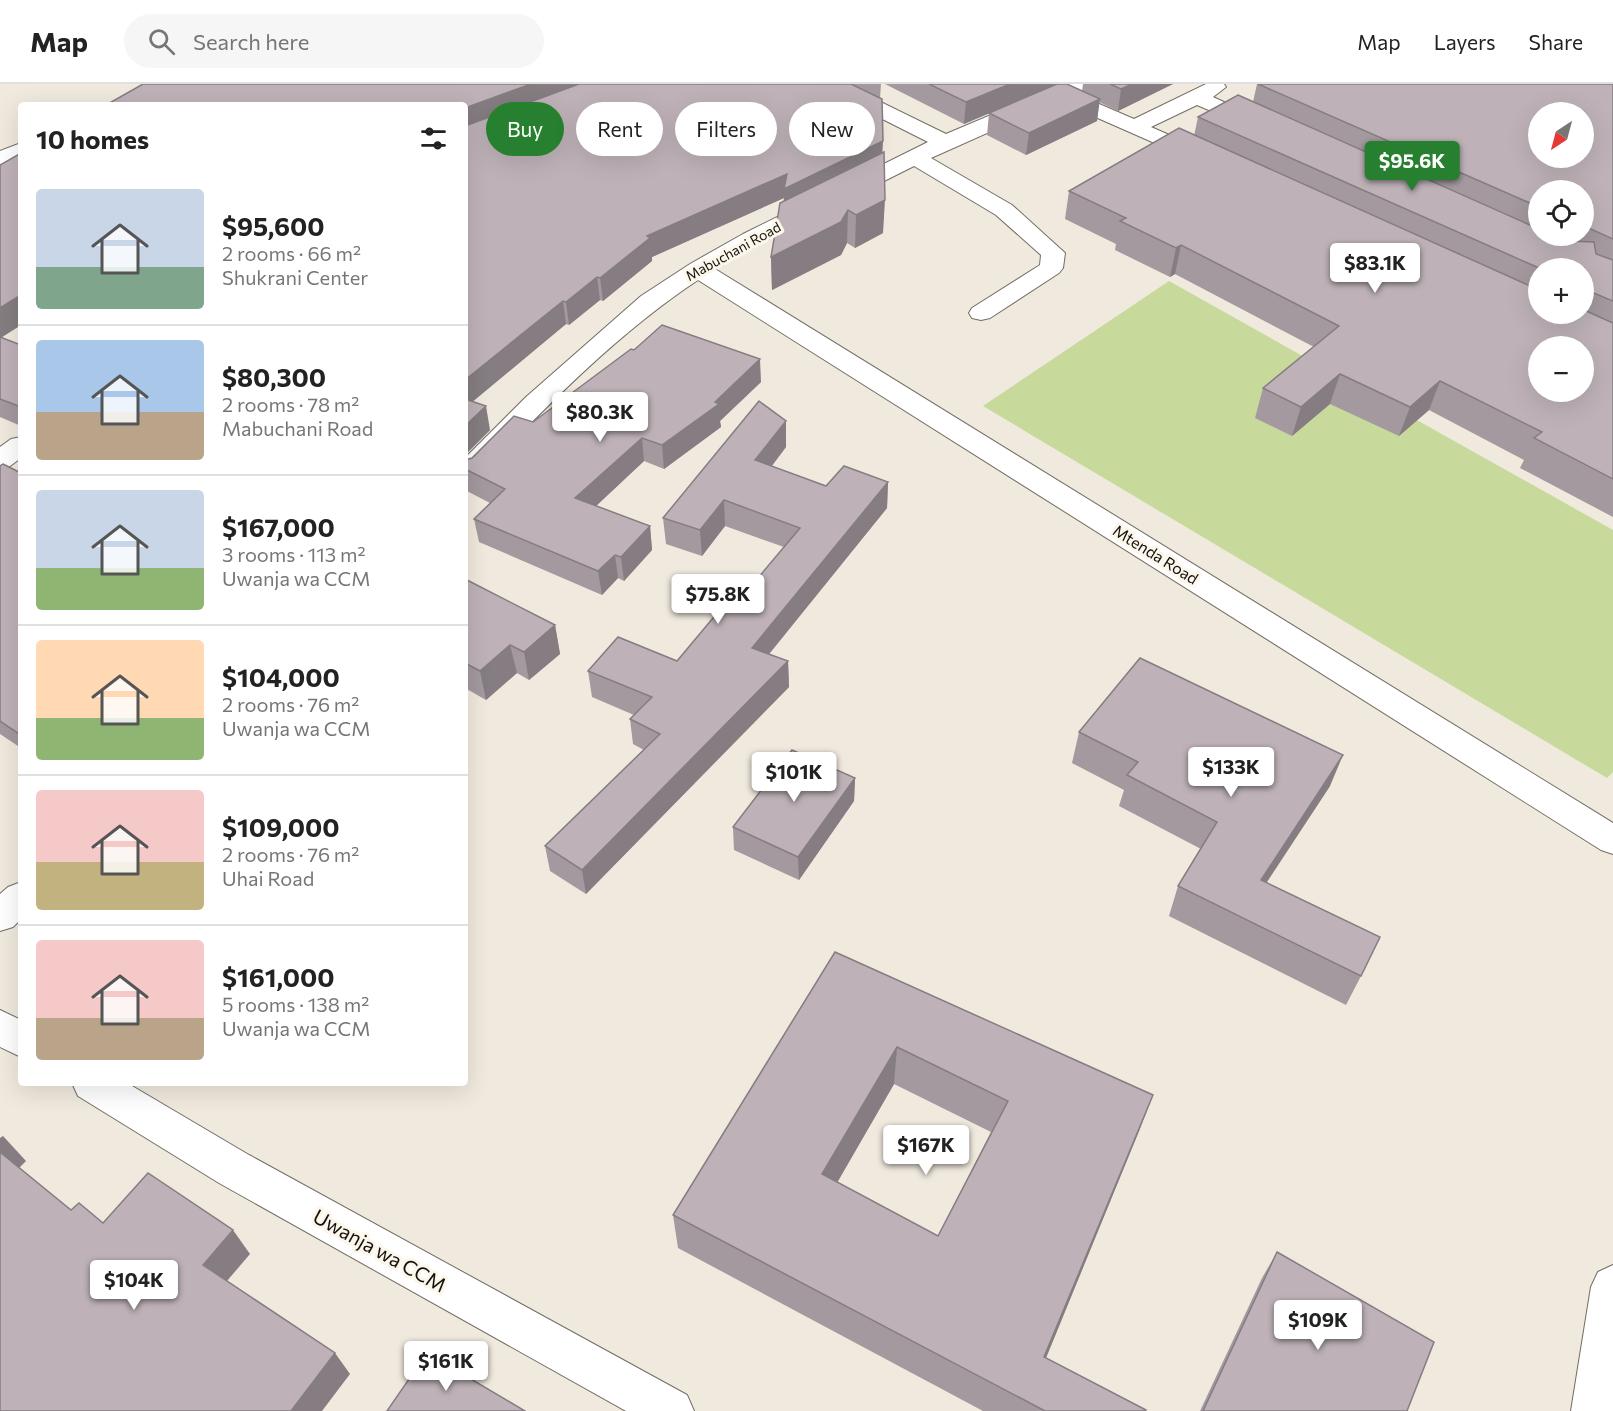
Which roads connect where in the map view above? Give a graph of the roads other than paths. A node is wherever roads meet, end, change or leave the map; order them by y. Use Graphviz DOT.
graph roads {
  1 [pos="828,84"];
  2 [pos="1222,84"];
  3 [pos="1071,89"];
  4 [pos="1197,97"];
  5 [pos="1135,127"];
  6 [pos="1273,132"];
  7 [pos="945,142"];
  8 [pos="18,150"];
  9 [pos="915,157"];
  10 [pos="0,159"];
  11 [pos="1222,167"];
  12 [pos="698,269"];
  13 [pos="981,313"];
  14 [pos="18,447"];
  15 [pos="0,460"];
  16 [pos="468,471"];
  17 [pos="1613,840"];
  18 [pos="18,900"];
  19 [pos="0,916"];
  20 [pos="0,1027"];
  21 [pos="18,1038"];
  22 [pos="97,1086"];
  23 [pos="1613,1287"];
  24 [pos="671,1411"];
  25 [pos="1594,1411"];
  1 -- 7 [label="street"];
  2 -- 4 [label="street"];
  3 -- 5 [label="street"];
  3 -- 7 [label="street, Mabuchani Road"];
  4 -- 5 [label="street"];
  4 -- 6 [label="street"];
  5 -- 11 [label="street"];
  7 -- 9 [label="street, Mabuchani Road"];
  8 -- 10 [label="street"];
  9 -- 12 [label="street, Mabuchani Road"];
  9 -- 13 [label="street"];
  12 -- 16 [label="street, Mabuchani Road"];
  12 -- 17 [label="street, Mtenda Road"];
  14 -- 15 [label="street"];
  18 -- 19 [label="street"];
  20 -- 21 [label="street"];
  22 -- 24 [label="street, Uwanja wa CCM"];
  23 -- 25 [label="street"];
}
